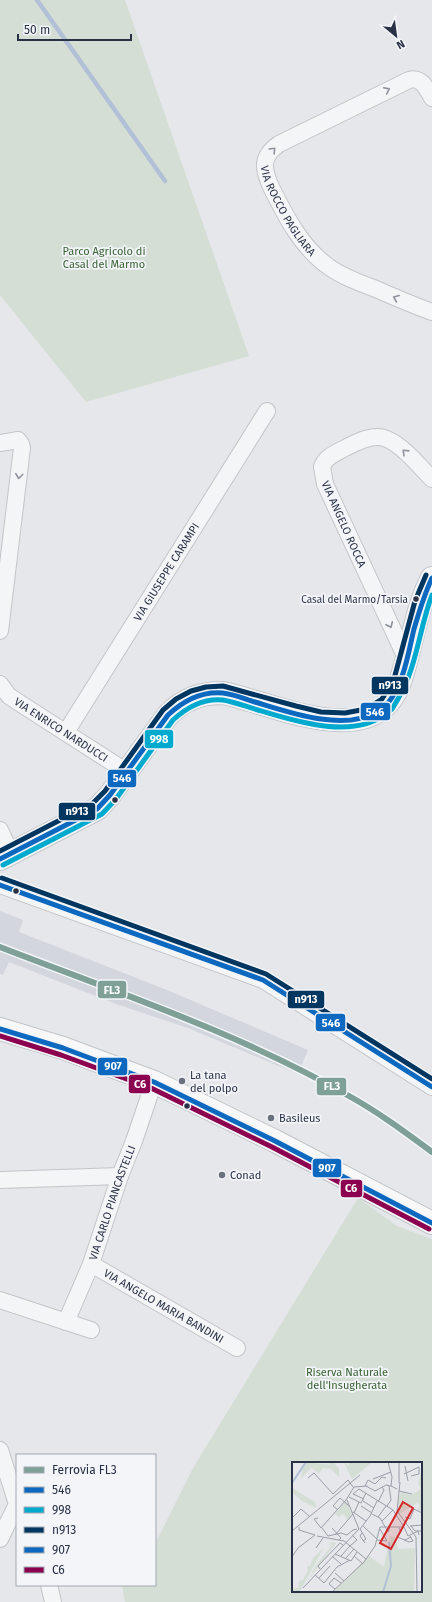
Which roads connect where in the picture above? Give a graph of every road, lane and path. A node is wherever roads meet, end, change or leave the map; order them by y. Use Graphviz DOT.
graph roads {
  1 [pos="432,98"];
  2 [pos="432,312"];
  3 [pos="267,411"];
  4 [pos="0,443"];
  5 [pos="432,480"];
  6 [pos="432,578"];
  7 [pos="0,631"];
  8 [pos="407,660"];
  9 [pos="0,684"];
  10 [pos="66,732"];
  11 [pos="126,772"];
  12 [pos="0,830"];
  13 [pos="6,856"];
  14 [pos="0,885"];
  15 [pos="0,1029"];
  16 [pos="154,1082"];
  17 [pos="432,1086"];
  18 [pos="120,1176"];
  19 [pos="0,1180"];
  20 [pos="432,1223"];
  21 [pos="91,1264"];
  22 [pos="0,1300"];
  23 [pos="66,1322"];
  24 [pos="92,1330"];
  25 [pos="237,1348"];
  26 [pos="0,1450"];
  27 [pos="16,1501"];
  28 [pos="16,1506"];
  29 [pos="0,1539"];
  30 [pos="50,1586"];
  31 [pos="53,1602"];
  2 -- 1 [label="street, VIA ROCCO PAGLIARA, one-way"];
  3 -- 10 [label="street, VIA GIUSEPPE CARAMPI"];
  4 -- 7 [label="street, one-way"];
  5 -- 8 [label="street, VIA ANGELO ROCCA, one-way"];
  6 -- 8 [label="main road"];
  8 -- 11 [label="main road"];
  9 -- 10 [label="street, VIA ENRICO NARDUCCI"];
  10 -- 11 [label="street, VIA ENRICO NARDUCCI"];
  11 -- 13 [label="main road"];
  12 -- 13 [label="street"];
  14 -- 17 [label="street"];
  15 -- 16 [label="main road"];
  16 -- 18 [label="street, VIA CARLO PIANCASTELLI"];
  16 -- 20 [label="main road"];
  18 -- 19 [label="street"];
  18 -- 21 [label="street, VIA CARLO PIANCASTELLI"];
  21 -- 23 [label="street, VIA CARLO PIANCASTELLI"];
  21 -- 25 [label="street, VIA ANGELO MARIA BANDINI"];
  22 -- 23 [label="street"];
  23 -- 24 [label="street"];
  26 -- 27 [label="street"];
  28 -- 29 [label="street"];
  30 -- 31 [label="street"];
}
